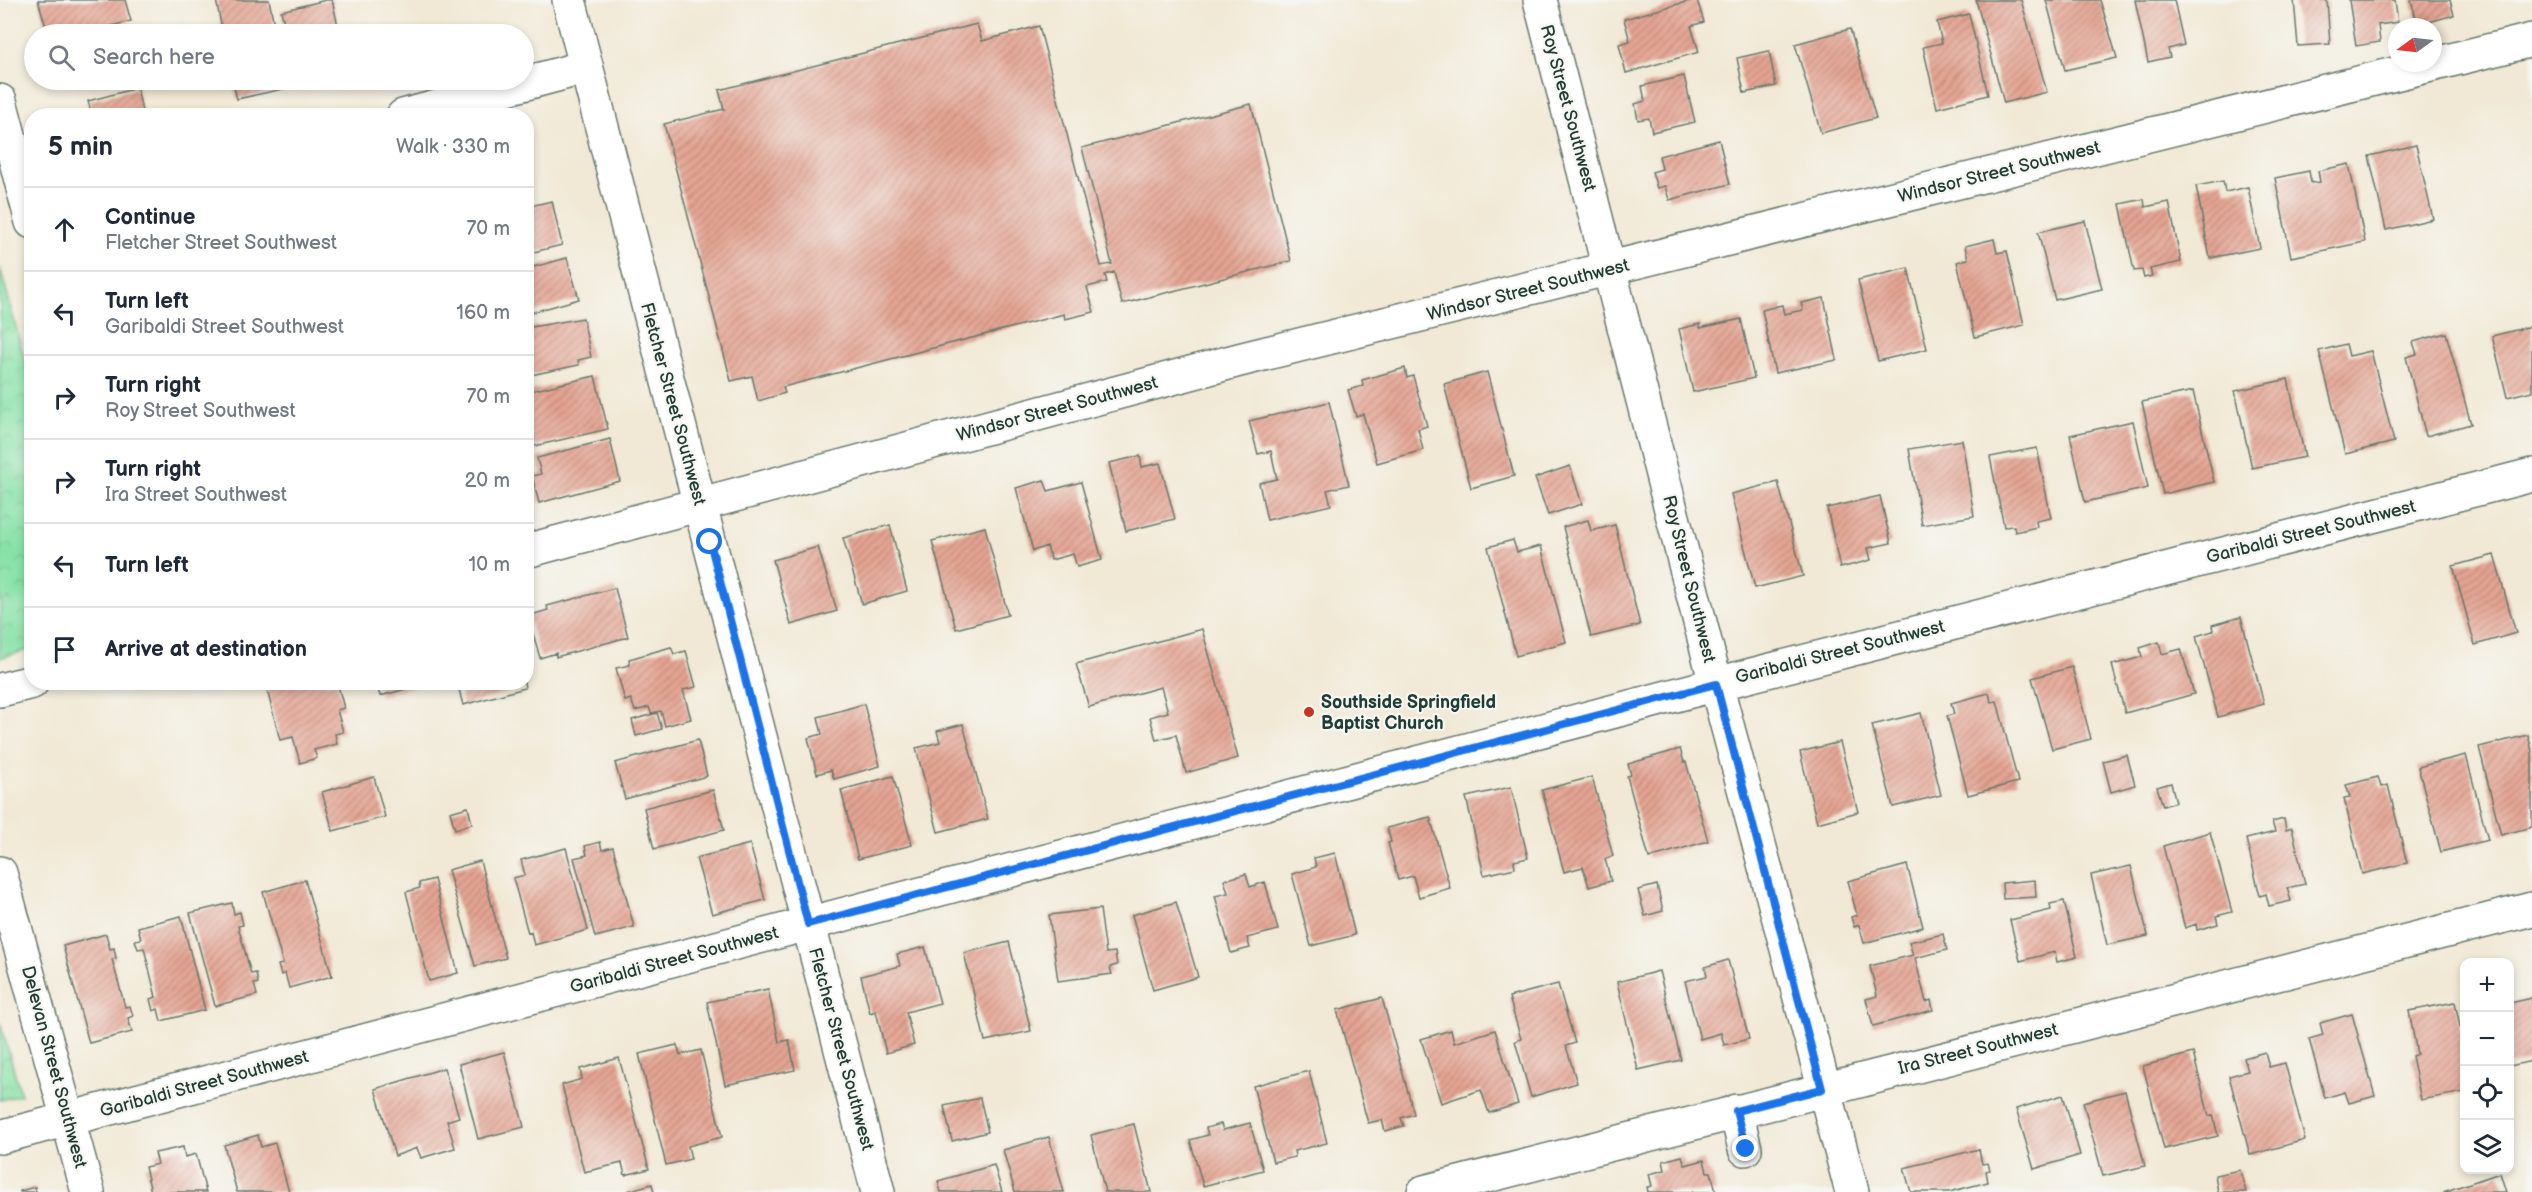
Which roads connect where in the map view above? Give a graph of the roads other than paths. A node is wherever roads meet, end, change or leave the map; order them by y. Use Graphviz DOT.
graph roads {
  1 [pos="569,0"];
  2 [pos="1540,0"];
  3 [pos="2532,40"];
  4 [pos="586,68"];
  5 [pos="534,82"];
  6 [pos="502,90"];
  7 [pos="0,101"];
  8 [pos="434,108"];
  9 [pos="24,190"];
  10 [pos="1610,269"];
  11 [pos="2532,475"];
  12 [pos="699,505"];
  13 [pos="534,549"];
  14 [pos="24,684"];
  15 [pos="1716,684"];
  16 [pos="0,690"];
  17 [pos="0,873"];
  18 [pos="2532,909"];
  19 [pos="808,924"];
  20 [pos="1822,1089"];
  21 [pos="1736,1111"];
  22 [pos="69,1120"];
  23 [pos="0,1137"];
  24 [pos="1746,1149"];
  25 [pos="88,1192"];
  26 [pos="878,1192"];
  27 [pos="1424,1192"];
  28 [pos="1852,1192"];
  1 -- 4 [label="street, Fletcher Street Southwest"];
  2 -- 10 [label="street, Roy Street Southwest"];
  3 -- 10 [label="street, Windsor Street Southwest"];
  4 -- 5 [label="street"];
  4 -- 12 [label="street, Fletcher Street Southwest"];
  6 -- 8 [label="street"];
  7 -- 9 [label="street"];
  10 -- 12 [label="street, Windsor Street Southwest"];
  10 -- 15 [label="street, Roy Street Southwest"];
  11 -- 15 [label="street, Garibaldi Street Southwest"];
  12 -- 13 [label="street, Windsor Street Southwest"];
  12 -- 19 [label="street, Fletcher Street Southwest"];
  14 -- 16 [label="street"];
  15 -- 19 [label="street, Garibaldi Street Southwest"];
  15 -- 20 [label="street, Roy Street Southwest"];
  17 -- 22 [label="street, Delevan Street Southwest"];
  18 -- 20 [label="street, Ira Street Southwest"];
  19 -- 22 [label="street, Garibaldi Street Southwest"];
  19 -- 26 [label="street, Fletcher Street Southwest"];
  20 -- 21 [label="street, Ira Street Southwest"];
  20 -- 28 [label="street, Roy Street Southwest"];
  21 -- 24 [label="street"];
  21 -- 27 [label="street, Ira Street Southwest"];
  22 -- 23 [label="street, Garibaldi Street Southwest"];
  22 -- 25 [label="street, Delevan Street Southwest"];
}
